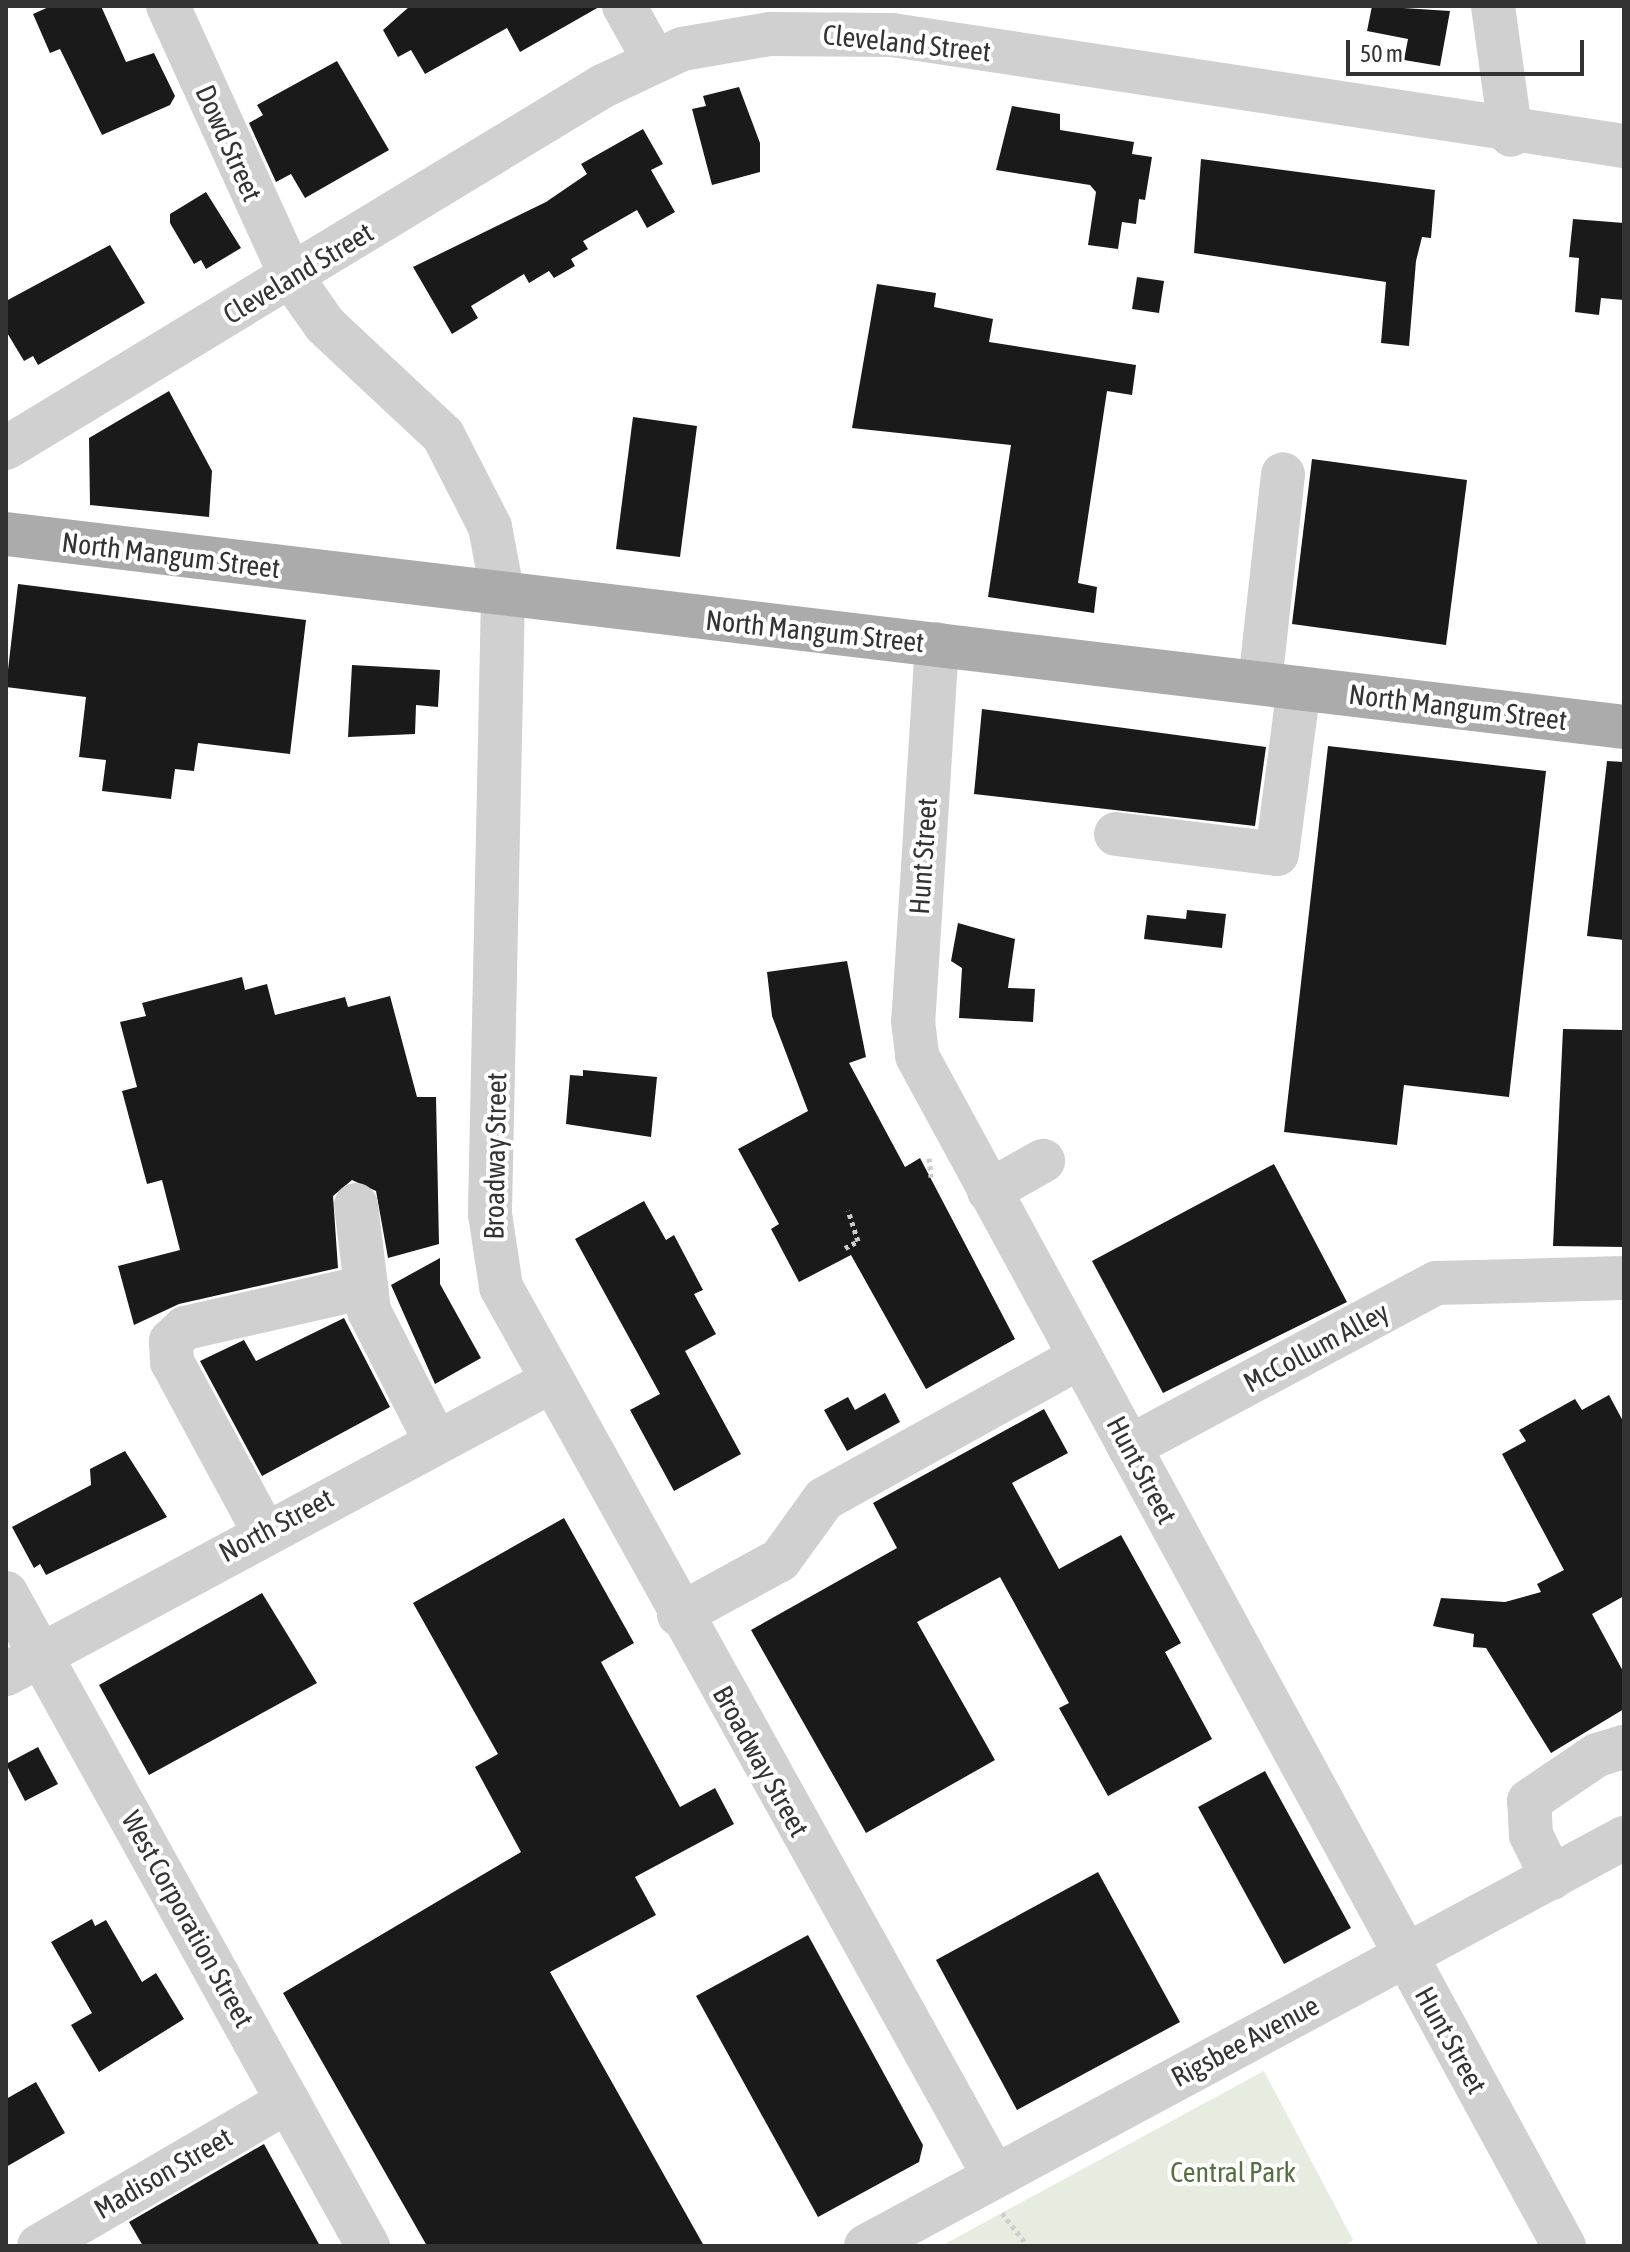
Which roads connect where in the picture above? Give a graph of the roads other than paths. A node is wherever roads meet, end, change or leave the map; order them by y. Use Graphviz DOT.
graph roads {
  1 [pos="168,6"];
  2 [pos="624,6"];
  3 [pos="1493,6"];
  4 [pos="655,61"];
  5 [pos="1511,135"];
  6 [pos="1624,146"];
  7 [pos="292,278"];
  8 [pos="6,448"];
  9 [pos="1283,474"];
  10 [pos="6,534"];
  11 [pos="503,596"];
  12 [pos="937,644"];
  13 [pos="1280,686"];
  14 [pos="1624,727"];
  15 [pos="1116,834"];
  16 [pos="1043,1161"];
  17 [pos="989,1191"];
  18 [pos="356,1205"];
  19 [pos="1624,1278"];
  20 [pos="366,1287"];
  21 [pos="1080,1357"];
  22 [pos="550,1382"];
  23 [pos="436,1442"];
  24 [pos="1129,1447"];
  25 [pos="264,1532"];
  26 [pos="6,1593"];
  27 [pos="679,1615"];
  28 [pos="23,1664"];
  29 [pos="1624,1747"];
  30 [pos="1624,1838"];
  31 [pos="1552,1878"];
  32 [pos="1406,1958"];
  33 [pos="288,2101"];
  34 [pos="998,2194"];
  35 [pos="39,2246"];
  36 [pos="368,2246"];
  37 [pos="866,2246"];
  38 [pos="1564,2246"];
  1 -- 7 [label="street, Dowd Street"];
  2 -- 4 [label="street"];
  3 -- 5 [label="street"];
  4 -- 5 [label="street, Cleveland Street"];
  4 -- 7 [label="street, Cleveland Street"];
  5 -- 6 [label="street, Cleveland Street"];
  7 -- 8 [label="street, Cleveland Street"];
  7 -- 11 [label="street, Broadway Street"];
  9 -- 13 [label="street"];
  10 -- 11 [label="main road, North Mangum Street"];
  11 -- 12 [label="main road, North Mangum Street"];
  11 -- 22 [label="street, Broadway Street"];
  12 -- 13 [label="main road, North Mangum Street"];
  12 -- 17 [label="street, Hunt Street"];
  13 -- 14 [label="main road, North Mangum Street"];
  13 -- 15 [label="street"];
  16 -- 17 [label="street"];
  17 -- 21 [label="street, Hunt Street"];
  18 -- 20 [label="street"];
  19 -- 24 [label="street, McCollum Alley"];
  20 -- 23 [label="street"];
  20 -- 25 [label="street"];
  21 -- 24 [label="street, Hunt Street"];
  21 -- 27 [label="street"];
  22 -- 23 [label="street, North Street"];
  22 -- 27 [label="street, Broadway Street"];
  23 -- 25 [label="street, North Street"];
  24 -- 32 [label="street, Hunt Street"];
  25 -- 28 [label="street, North Street"];
  26 -- 28 [label="street, West Corporation Street"];
  27 -- 34 [label="street, Broadway Street"];
  28 -- 33 [label="street, West Corporation Street"];
  29 -- 31 [label="street"];
  30 -- 31 [label="street, Rigsbee Avenue"];
  31 -- 32 [label="street, Rigsbee Avenue"];
  32 -- 34 [label="street, Rigsbee Avenue"];
  32 -- 38 [label="street, Hunt Street"];
  33 -- 35 [label="street, Madison Street"];
  33 -- 36 [label="street, West Corporation Street"];
  34 -- 37 [label="street, Rigsbee Avenue"];
}
